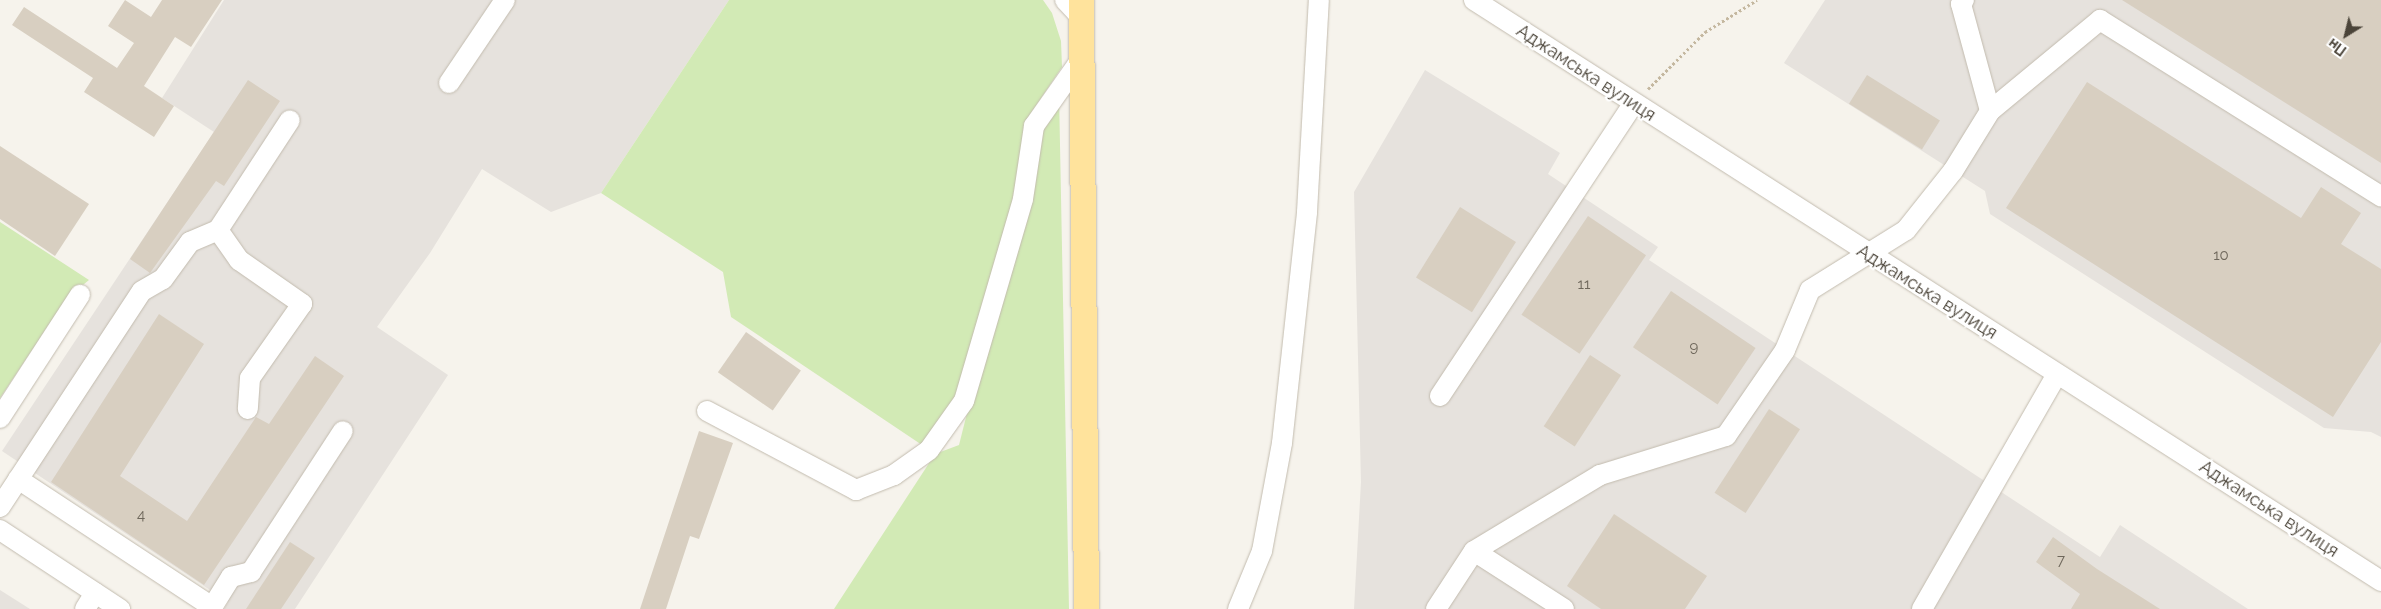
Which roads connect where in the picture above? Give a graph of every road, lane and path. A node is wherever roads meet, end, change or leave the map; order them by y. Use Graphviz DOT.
graph roads {
  1 [pos="505,0"];
  2 [pos="1319,0"];
  3 [pos="1474,0"];
  4 [pos="1756,0"];
  5 [pos="1964,0"];
  6 [pos="1076,6"];
  7 [pos="1082,58"];
  8 [pos="449,83"];
  9 [pos="1633,104"];
  10 [pos="1990,111"];
  11 [pos="290,120"];
  12 [pos="2381,196"];
  13 [pos="218,230"];
  14 [pos="1869,257"];
  15 [pos="80,295"];
  16 [pos="2057,374"];
  17 [pos="1440,396"];
  18 [pos="248,409"];
  19 [pos="707,411"];
  20 [pos="0,418"];
  21 [pos="343,431"];
  22 [pos="18,480"];
  23 [pos="0,507"];
  24 [pos="0,530"];
  25 [pos="1474,551"];
  26 [pos="2381,581"];
  27 [pos="90,601"];
  28 [pos="211,608"];
  29 [pos="120,609"];
  30 [pos="1086,609"];
  31 [pos="1238,609"];
  32 [pos="1436,609"];
  33 [pos="1564,609"];
  34 [pos="1922,609"];
  1 -- 8 [label="street"];
  2 -- 31 [label="street"];
  3 -- 9 [label="street, Аджамська вулиця"];
  4 -- 9 [label="path"];
  5 -- 10 [label="street"];
  6 -- 7 [label="main road"];
  7 -- 19 [label="street"];
  7 -- 30 [label="main road"];
  9 -- 14 [label="street, Аджамська вулиця"];
  9 -- 17 [label="street"];
  10 -- 12 [label="street"];
  10 -- 14 [label="street"];
  11 -- 13 [label="street"];
  13 -- 18 [label="street"];
  13 -- 22 [label="street"];
  14 -- 16 [label="street, Аджамська вулиця"];
  14 -- 25 [label="street"];
  15 -- 20 [label="street"];
  16 -- 26 [label="street, Аджамська вулиця"];
  16 -- 34 [label="street"];
  21 -- 28 [label="street"];
  22 -- 23 [label="street"];
  22 -- 28 [label="street"];
  24 -- 27 [label="street"];
  25 -- 32 [label="street"];
  25 -- 33 [label="street"];
  27 -- 29 [label="street"];
}
